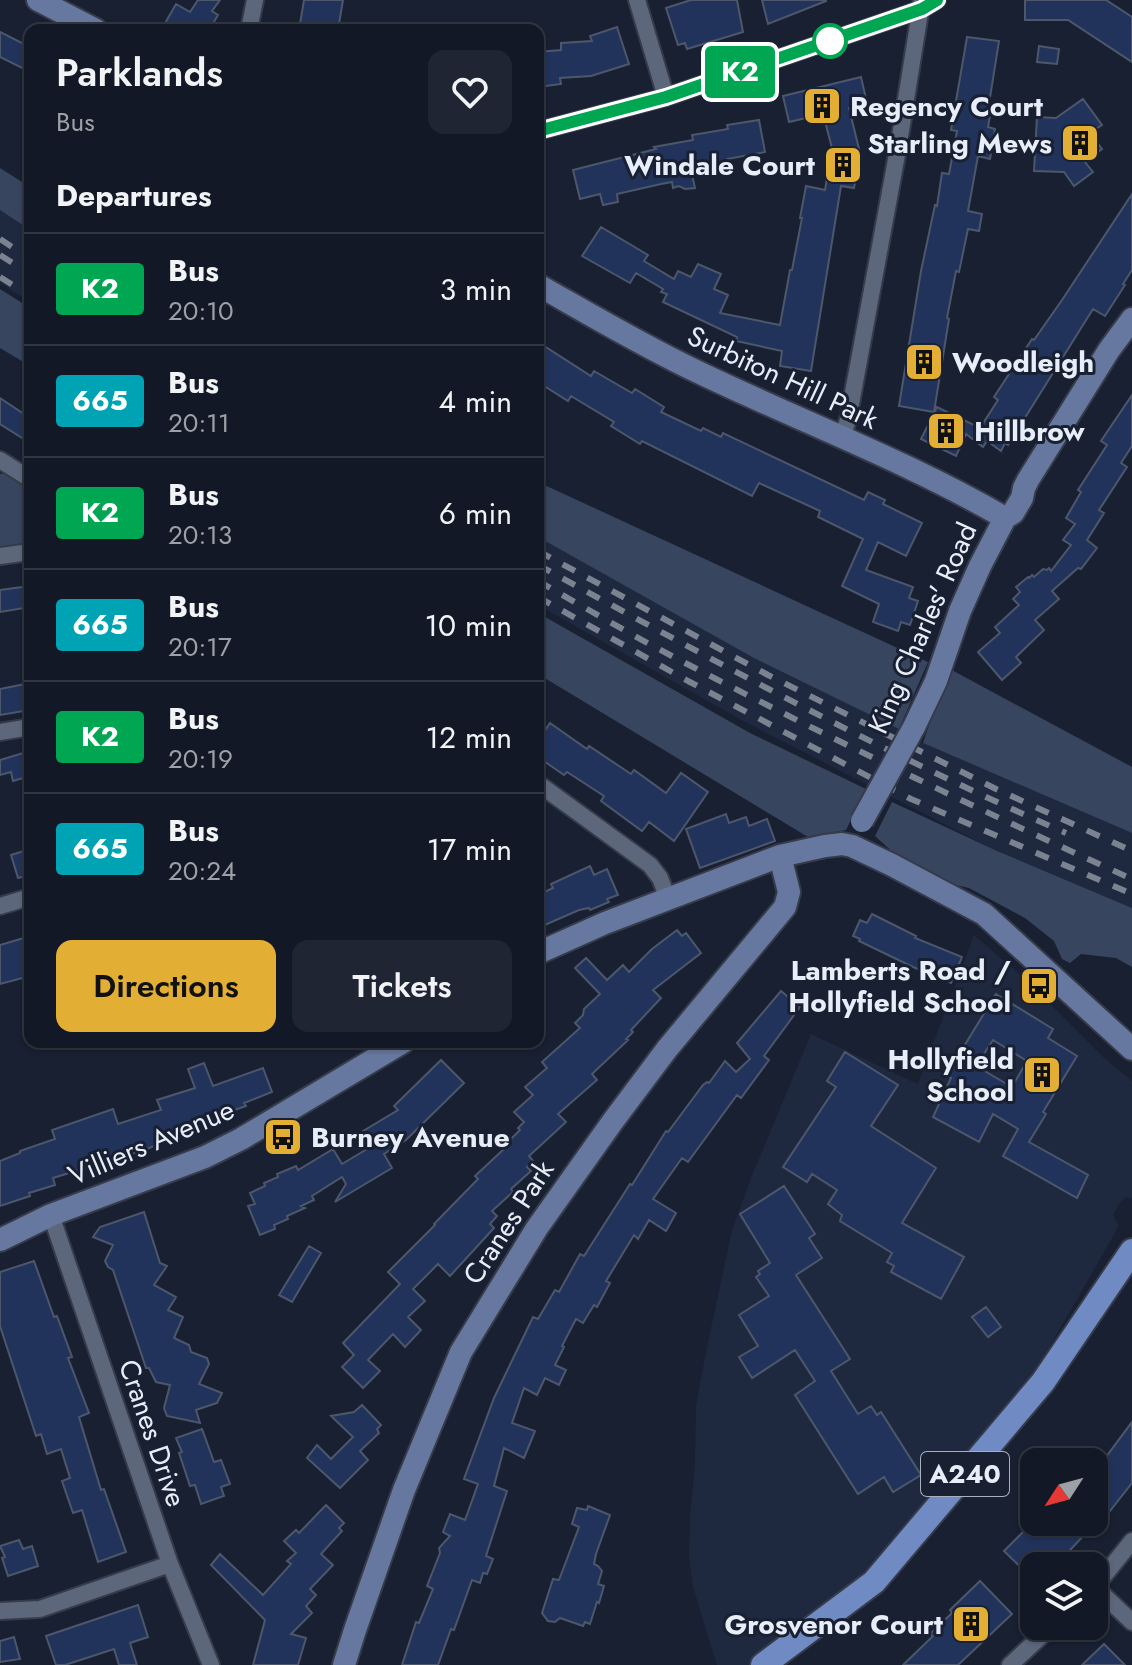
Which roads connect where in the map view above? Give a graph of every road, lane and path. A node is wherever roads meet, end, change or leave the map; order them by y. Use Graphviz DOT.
graph roads {
  1 [pos="38,0"];
  2 [pos="255,0"];
  3 [pos="637,0"];
  4 [pos="927,3"];
  5 [pos="84,24"];
  6 [pos="250,24"];
  7 [pos="666,97"];
  8 [pos="544,129"];
  9 [pos="544,288"];
  10 [pos="1132,319"];
  11 [pos="842,438"];
  12 [pos="0,460"];
  13 [pos="24,475"];
  14 [pos="1005,518"];
  15 [pos="24,553"];
  16 [pos="0,556"];
  17 [pos="24,728"];
  18 [pos="0,732"];
  19 [pos="544,790"];
  20 [pos="852,846"];
  21 [pos="780,856"];
  22 [pos="24,899"];
  23 [pos="668,899"];
  24 [pos="0,906"];
  25 [pos="544,950"];
  26 [pos="393,1048"];
  27 [pos="1132,1049"];
  28 [pos="51,1215"];
  29 [pos="0,1240"];
  30 [pos="1132,1251"];
  31 [pos="1132,1541"];
  32 [pos="170,1564"];
  33 [pos="1108,1570"];
  34 [pos="1108,1600"];
  35 [pos="0,1611"];
  36 [pos="1132,1622"];
  37 [pos="1037,1640"];
  38 [pos="211,1665"];
  39 [pos="344,1665"];
  40 [pos="763,1665"];
  41 [pos="1010,1665"];
  1 -- 5 [label="street"];
  2 -- 6 [label="street"];
  3 -- 7 [label="street"];
  4 -- 7 [label="street"];
  4 -- 11 [label="street"];
  7 -- 8 [label="street"];
  9 -- 11 [label="street, Surbiton Hill Park"];
  10 -- 14 [label="street, King Charles' Road"];
  11 -- 14 [label="street, Surbiton Hill Park"];
  12 -- 13 [label="street"];
  14 -- 20 [label="street, King Charles' Road, bridge"];
  15 -- 16 [label="street"];
  17 -- 18 [label="street"];
  19 -- 23 [label="street"];
  20 -- 21 [label="street"];
  20 -- 27 [label="street"];
  21 -- 23 [label="street"];
  21 -- 39 [label="street, Cranes Park"];
  22 -- 24 [label="street"];
  23 -- 25 [label="street"];
  26 -- 28 [label="street, Villiers Avenue"];
  28 -- 29 [label="street, Villiers Avenue"];
  28 -- 32 [label="street, Cranes Drive"];
  30 -- 40 [label="main road, A240"];
  31 -- 33 [label="street"];
  32 -- 35 [label="street"];
  32 -- 38 [label="street, Cranes Drive"];
  34 -- 36 [label="street"];
  37 -- 41 [label="street"];
}
